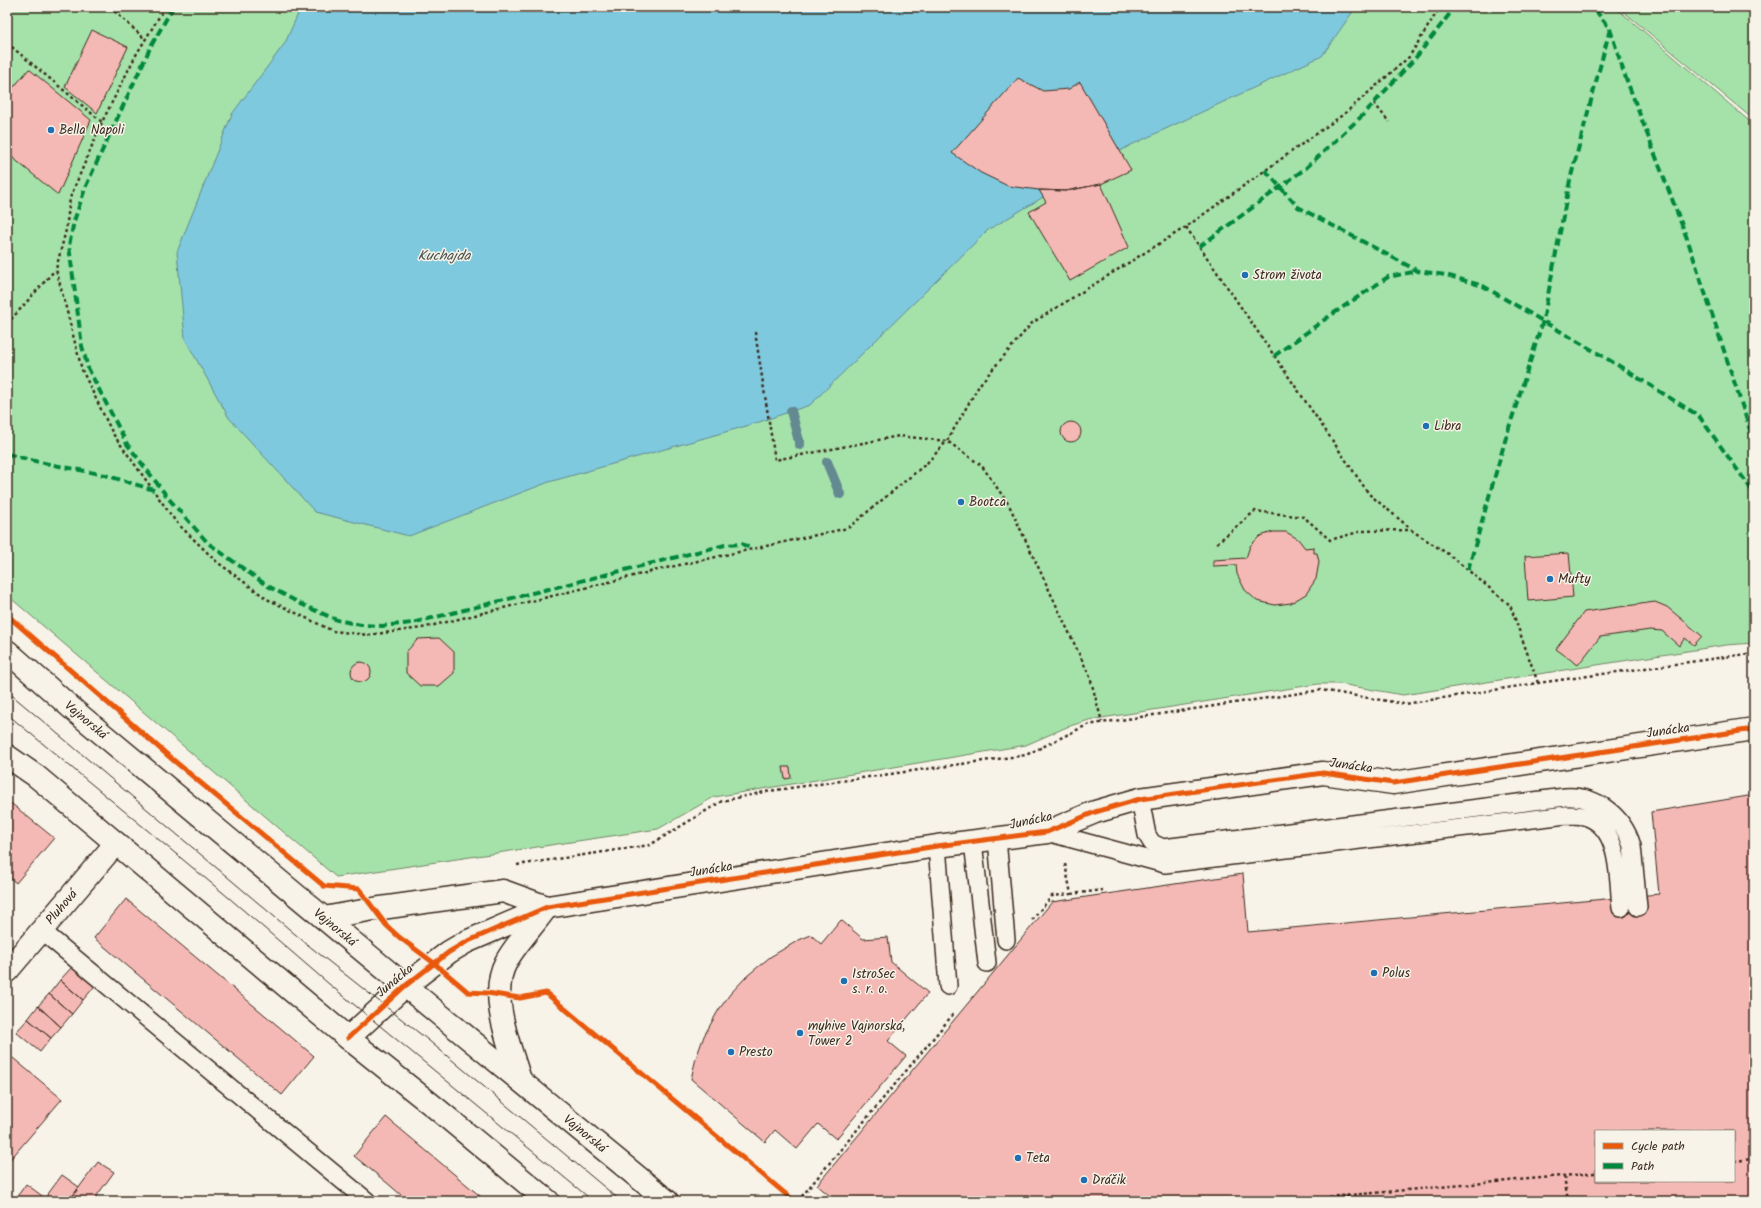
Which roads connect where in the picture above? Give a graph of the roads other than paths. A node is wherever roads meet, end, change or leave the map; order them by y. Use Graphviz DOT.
graph roads {
  1 [pos="7,650"];
  2 [pos="1754,729"];
  3 [pos="7,756"];
  4 [pos="1140,799"];
  5 [pos="1047,832"];
  6 [pos="997,839"];
  7 [pos="973,842"];
  8 [pos="116,843"];
  9 [pos="937,846"];
  10 [pos="1164,856"];
  11 [pos="1638,907"];
  12 [pos="547,908"];
  13 [pos="1621,908"];
  14 [pos="324,918"];
  15 [pos="42,931"];
  16 [pos="1006,940"];
  17 [pos="987,963"];
  18 [pos="7,971"];
  19 [pos="406,986"];
  20 [pos="948,986"];
  21 [pos="348,1038"];
  22 [pos="520,1080"];
  23 [pos="367,1201"];
  24 [pos="548,1201"];
  25 [pos="667,1201"];
  1 -- 14 [label="street, Vajnorská"];
  2 -- 4 [label="street, Junácka"];
  3 -- 8 [label="street"];
  4 -- 5 [label="street, Junácka"];
  4 -- 10 [label="lane"];
  5 -- 6 [label="street, Junácka"];
  5 -- 10 [label="lane"];
  6 -- 7 [label="street, Junácka"];
  6 -- 16 [label="lane"];
  7 -- 9 [label="street, Junácka"];
  7 -- 17 [label="lane"];
  8 -- 15 [label="street, Pluhová"];
  8 -- 21 [label="street"];
  9 -- 12 [label="street, Junácka"];
  9 -- 20 [label="lane"];
  10 -- 11 [label="lane"];
  10 -- 13 [label="lane"];
  12 -- 14 [label="street"];
  12 -- 19 [label="street, Junácka"];
  12 -- 22 [label="street"];
  14 -- 19 [label="street, Vajnorská"];
  15 -- 18 [label="street, Pluhová"];
  15 -- 23 [label="lane"];
  19 -- 21 [label="street, Junácka"];
  19 -- 22 [label="street, Vajnorská"];
  21 -- 24 [label="street"];
  22 -- 25 [label="street, Vajnorská"];
}
